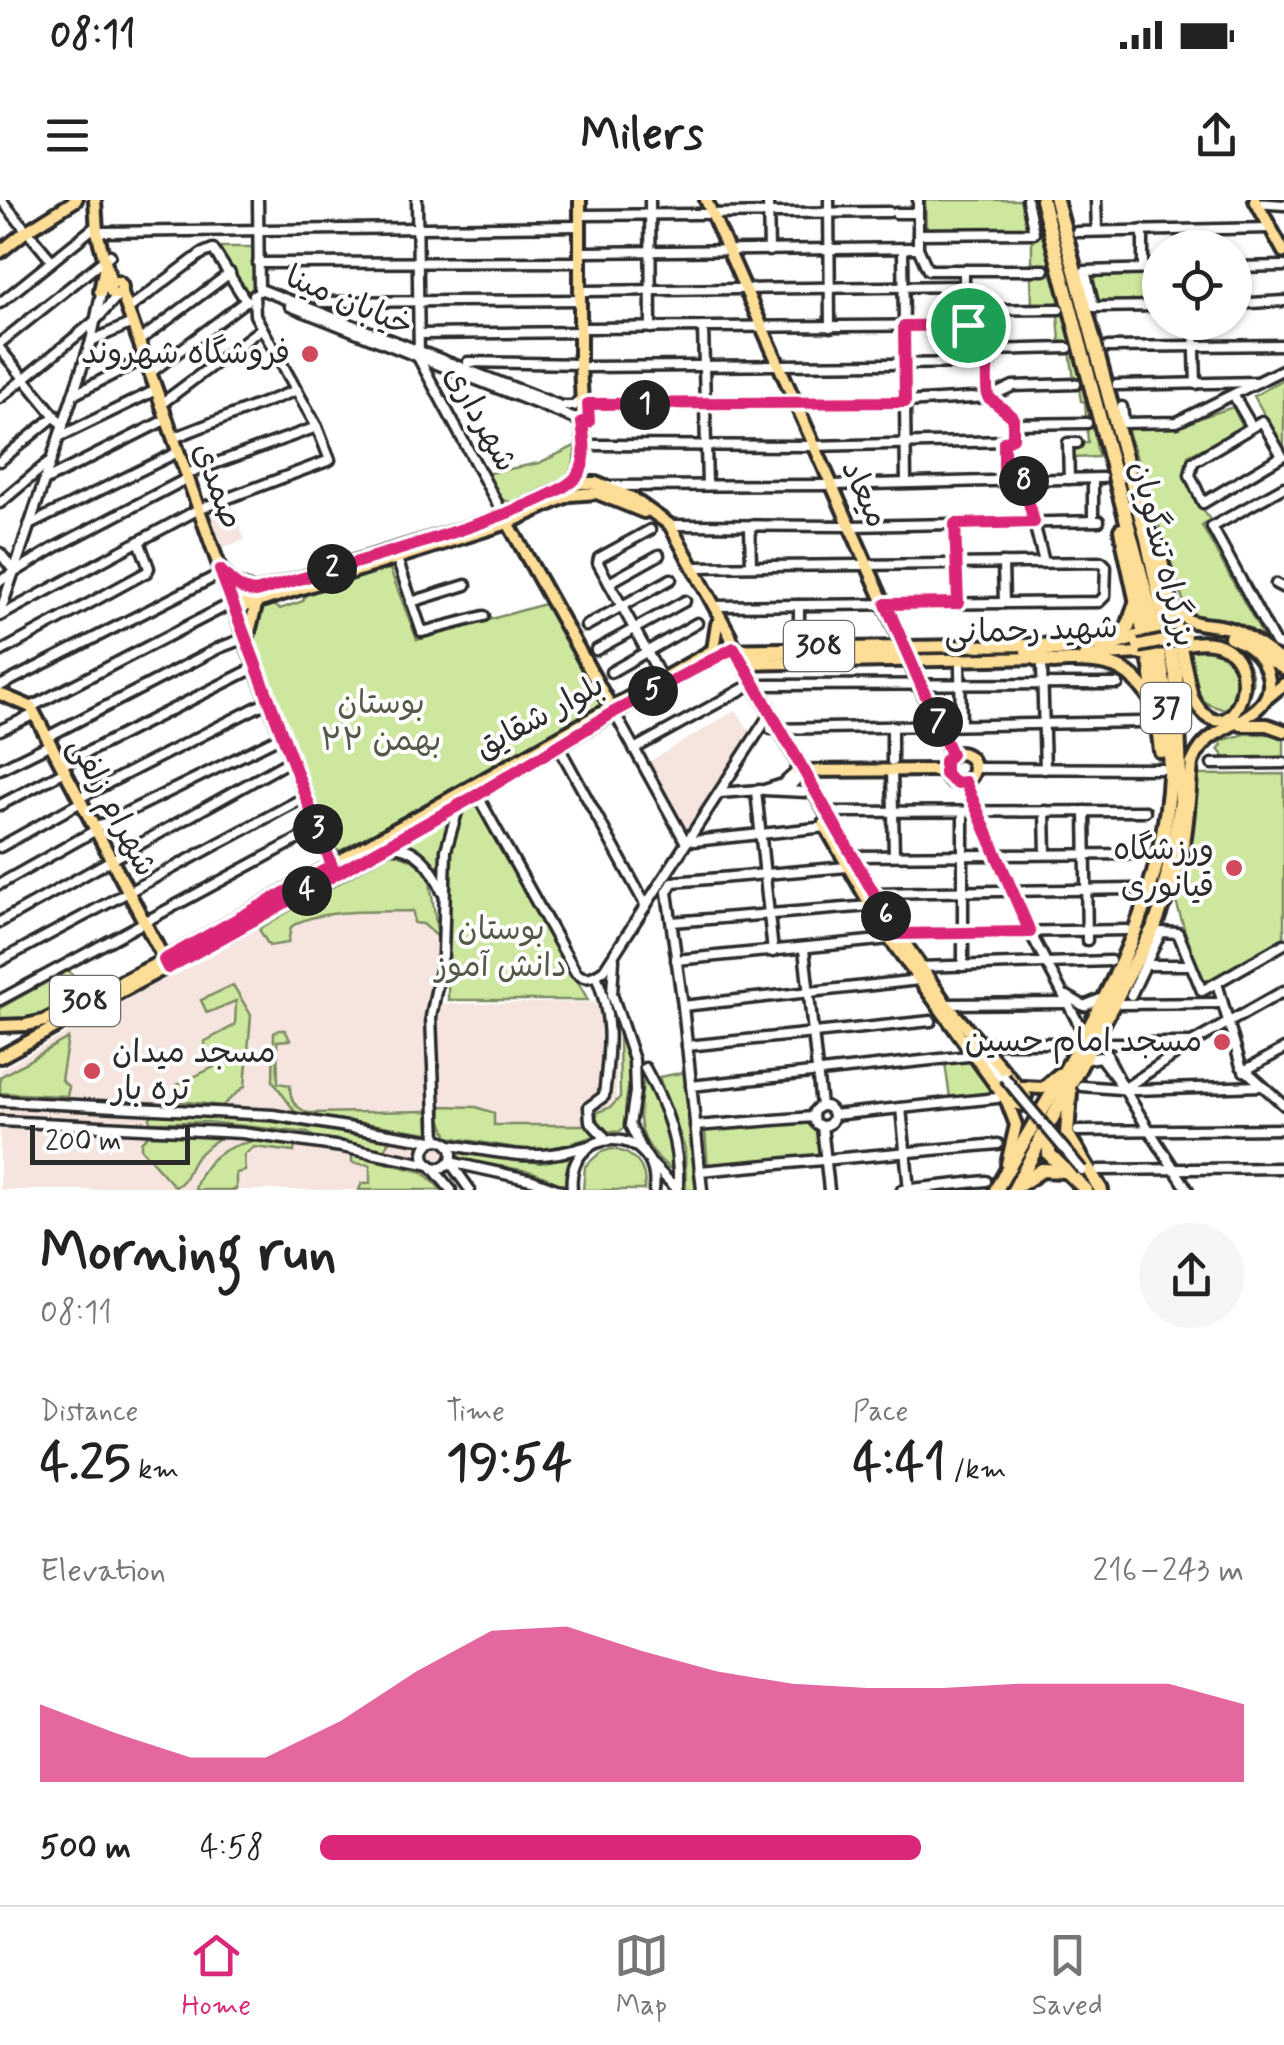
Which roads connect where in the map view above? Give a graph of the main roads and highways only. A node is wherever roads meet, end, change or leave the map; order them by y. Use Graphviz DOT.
graph roads {
  1 [pos="76,200"];
  2 [pos="97,200"];
  3 [pos="584,200"];
  4 [pos="706,200"];
  5 [pos="1042,200"];
  6 [pos="1056,200"];
  7 [pos="1256,202"];
  8 [pos="0,252"];
  9 [pos="1284,252"];
  10 [pos="107,258"];
  11 [pos="100,291"];
  12 [pos="586,422"];
  13 [pos="601,484"];
  14 [pos="569,485"];
  15 [pos="1123,511"];
  16 [pos="1141,518"];
  17 [pos="506,519"];
  18 [pos="221,571"];
  19 [pos="1133,580"];
  20 [pos="256,597"];
  21 [pos="1172,602"];
  22 [pos="233,606"];
  23 [pos="717,624"];
  24 [pos="1186,641"];
  25 [pos="246,642"];
  26 [pos="1088,644"];
  27 [pos="1251,648"];
  28 [pos="1140,649"];
  29 [pos="713,650"];
  30 [pos="908,652"];
  31 [pos="738,654"];
  32 [pos="1040,663"];
  33 [pos="1284,666"];
  34 [pos="1131,676"];
  35 [pos="1284,684"];
  36 [pos="0,694"];
  37 [pos="1260,706"];
  38 [pos="612,709"];
  39 [pos="1158,719"];
  40 [pos="1230,728"];
  41 [pos="1284,731"];
  42 [pos="542,750"];
  43 [pos="951,754"];
  44 [pos="523,762"];
  45 [pos="944,770"];
  46 [pos="802,773"];
  47 [pos="1165,823"];
  48 [pos="324,847"];
  49 [pos="358,851"];
  50 [pos="849,861"];
  51 [pos="334,870"];
  52 [pos="1162,908"];
  53 [pos="893,936"];
  54 [pos="155,941"];
  55 [pos="185,948"];
  56 [pos="166,964"];
  57 [pos="0,1026"];
  58 [pos="0,1058"];
  59 [pos="1076,1063"];
  60 [pos="1077,1084"];
  61 [pos="1022,1087"];
  62 [pos="1002,1100"];
  63 [pos="1074,1136"];
  64 [pos="1064,1171"];
  65 [pos="1004,1174"];
  66 [pos="991,1186"];
  67 [pos="1014,1190"];
  68 [pos="1093,1190"];
  1 -- 8 [label="main road"];
  2 -- 10 [label="main road"];
  3 -- 12 [label="main road"];
  4 -- 30 [label="main road, میعاد"];
  5 -- 15 [label="highway, بزرگراه تندگویان / 37"];
  6 -- 16 [label="highway, بزرگراه تندگویان / 37"];
  7 -- 9 [label="main road"];
  10 -- 11 [label="main road"];
  10 -- 18 [label="main road, صمدی"];
  12 -- 13 [label="main road"];
  12 -- 14 [label="main road"];
  13 -- 14 [label="main road"];
  13 -- 31 [label="main road"];
  14 -- 17 [label="main road"];
  15 -- 19 [label="highway"];
  15 -- 47 [label="highway, بزرگراه تندگویان / 37"];
  16 -- 21 [label="main road, 308"];
  16 -- 52 [label="highway, بزرگراه تندگویان / 37"];
  17 -- 20 [label="main road"];
  17 -- 23 [label="main road"];
  17 -- 38 [label="main road, شهرداری"];
  18 -- 20 [label="main road"];
  18 -- 22 [label="main road, صمدی"];
  19 -- 26 [label="highway"];
  19 -- 39 [label="highway"];
  20 -- 22 [label="main road"];
  20 -- 25 [label="main road"];
  21 -- 24 [label="main road, 308"];
  21 -- 33 [label="main road"];
  22 -- 25 [label="main road, صمدی"];
  23 -- 29 [label="main road"];
  23 -- 31 [label="main road"];
  24 -- 27 [label="main road, 308"];
  24 -- 28 [label="main road, 308, bridge"];
  25 -- 48 [label="main road, صمدی"];
  26 -- 30 [label="main road, شهید رحمانی"];
  26 -- 34 [label="highway"];
  27 -- 33 [label="main road"];
  27 -- 37 [label="main road"];
  28 -- 30 [label="main road, شهید رحمانی / 308"];
  28 -- 32 [label="main road, شهید رحمانی / 308"];
  29 -- 31 [label="main road, بلوار شقایق / 308"];
  29 -- 38 [label="main road, بلوار شقایق / 308"];
  30 -- 31 [label="main road, شهید رحمانی / 308"];
  30 -- 31 [label="main road, شهید رحمانی / 308"];
  30 -- 32 [label="main road, شهید رحمانی / 308"];
  30 -- 43 [label="main road, میعاد"];
  31 -- 38 [label="main road, بلوار شقایق / 308"];
  31 -- 46 [label="main road"];
  32 -- 34 [label="highway"];
  34 -- 39 [label="highway"];
  35 -- 37 [label="main road"];
  36 -- 54 [label="main road, شهرام زلفی"];
  37 -- 40 [label="main road"];
  38 -- 42 [label="main road, بلوار شقایق / 308"];
  38 -- 42 [label="main road, بلوار شقایق / 308"];
  39 -- 47 [label="highway"];
  40 -- 41 [label="main road"];
  40 -- 52 [label="main road"];
  42 -- 44 [label="main road, بلوار شقایق / 308"];
  43 -- 45 [label="main road"];
  43 -- 45 [label="main road"];
  44 -- 49 [label="main road, بلوار شقایق / 308"];
  44 -- 51 [label="main road, بلوار شقایق / 308"];
  45 -- 46 [label="main road"];
  46 -- 50 [label="main road"];
  46 -- 50 [label="main road"];
  47 -- 59 [label="highway, بزرگراه تندگویان / 37"];
  48 -- 49 [label="main road"];
  48 -- 51 [label="main road, صمدی"];
  49 -- 51 [label="main road, بلوار شقایق / 308"];
  50 -- 53 [label="main road"];
  50 -- 53 [label="main road"];
  51 -- 55 [label="main road, بلوار شقایق / 308"];
  51 -- 56 [label="main road, بلوار شقایق / 308"];
  52 -- 59 [label="highway, بزرگراه تندگویان / 37"];
  53 -- 61 [label="main road"];
  53 -- 62 [label="main road"];
  54 -- 55 [label="main road"];
  54 -- 56 [label="main road, شهرام زلفی"];
  55 -- 56 [label="main road, بلوار شقایق / 308"];
  56 -- 57 [label="main road, بلوار شقایق / 308"];
  56 -- 58 [label="main road, بلوار شقایق / 308"];
  59 -- 60 [label="highway, بزرگراه تندگویان / 37"];
  59 -- 61 [label="main road"];
  59 -- 65 [label="highway, بزرگراه تندگویان / 37"];
  60 -- 63 [label="highway"];
  60 -- 67 [label="highway, بزرگراه تندگویان / 37"];
  61 -- 62 [label="main road"];
  62 -- 65 [label="main road"];
  63 -- 64 [label="highway"];
  63 -- 68 [label="highway"];
  64 -- 67 [label="highway"];
  64 -- 68 [label="highway"];
  65 -- 66 [label="highway, بزرگراه تندگویان / 37"];
}
